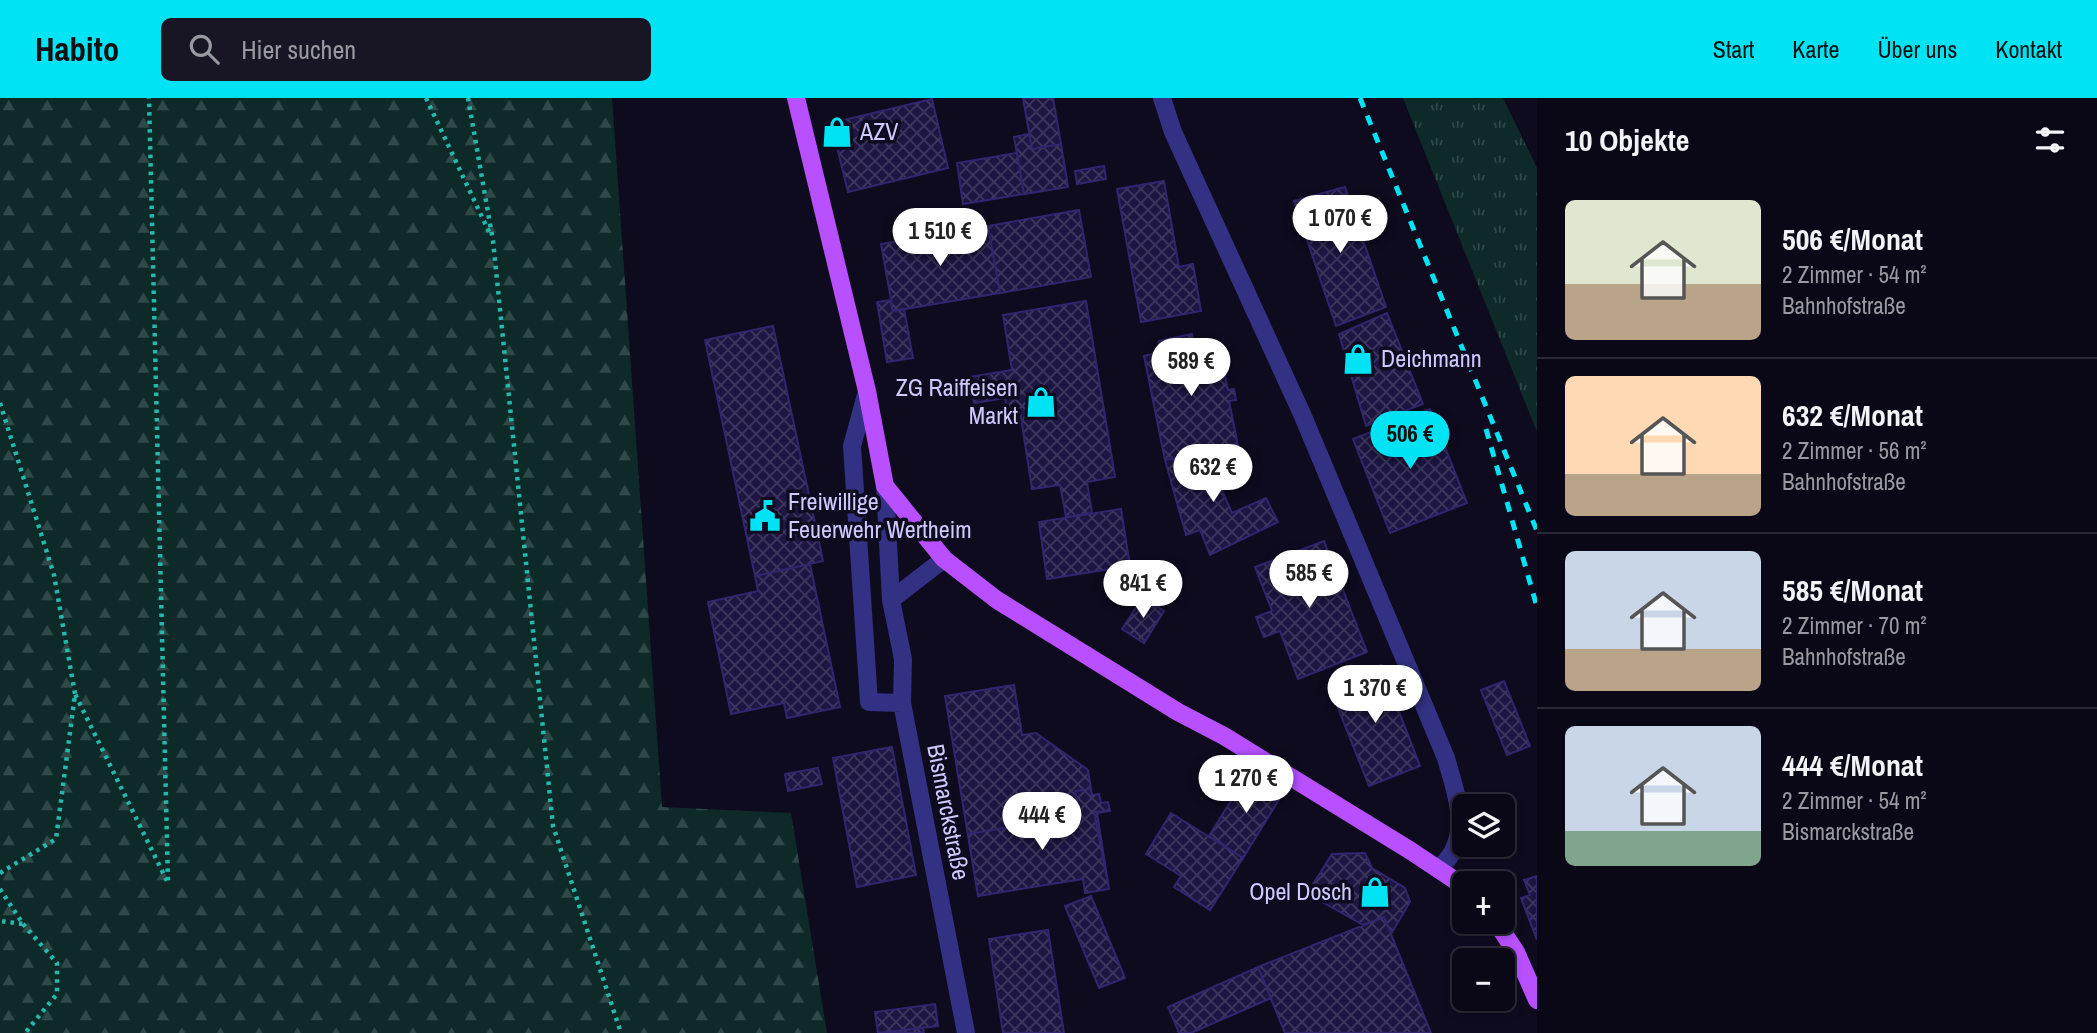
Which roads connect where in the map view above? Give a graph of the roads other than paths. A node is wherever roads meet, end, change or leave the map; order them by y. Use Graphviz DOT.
graph roads {
  1 [pos="796,98"];
  2 [pos="1162,98"];
  3 [pos="867,391"];
  4 [pos="885,486"];
  5 [pos="944,559"];
  6 [pos="891,600"];
  7 [pos="902,703"];
  8 [pos="1440,869"];
  9 [pos="1452,878"];
  10 [pos="1504,934"];
  11 [pos="1537,1000"];
  12 [pos="966,1033"];
  1 -- 3 [label="main road, Bismarckstraße"];
  2 -- 8 [label="street"];
  3 -- 4 [label="main road, Bismarckstraße"];
  3 -- 7 [label="street"];
  4 -- 5 [label="main road"];
  4 -- 6 [label="street, Bismarckstraße"];
  5 -- 6 [label="street"];
  5 -- 8 [label="main road"];
  6 -- 7 [label="street, Bismarckstraße"];
  7 -- 12 [label="street, Bismarckstraße"];
  8 -- 9 [label="main road"];
  10 -- 11 [label="main road"];
}
